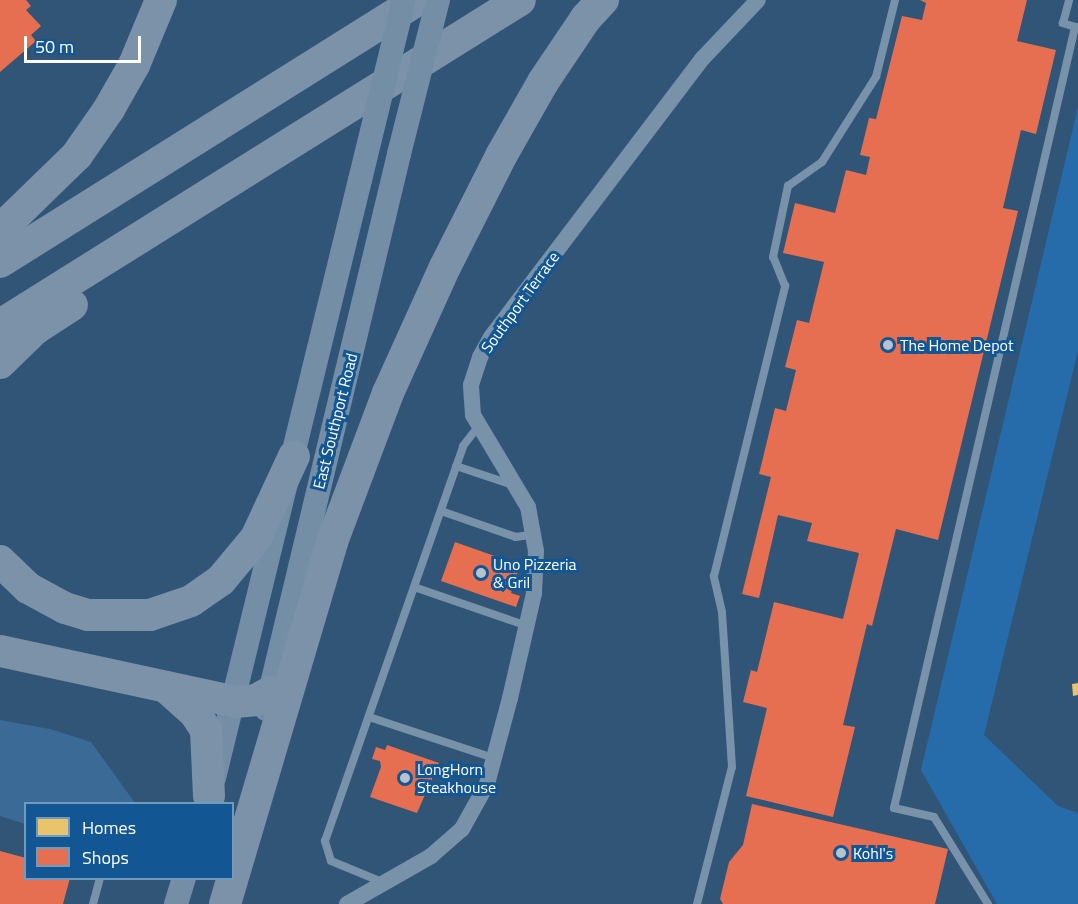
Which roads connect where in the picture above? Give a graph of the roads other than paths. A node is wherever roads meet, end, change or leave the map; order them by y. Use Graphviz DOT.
graph roads {
  1 [pos="161,0"];
  2 [pos="404,0"];
  3 [pos="418,0"];
  4 [pos="438,0"];
  5 [pos="520,0"];
  6 [pos="603,0"];
  7 [pos="758,0"];
  8 [pos="895,0"];
  9 [pos="1069,0"];
  10 [pos="234,178"];
  11 [pos="0,230"];
  12 [pos="0,262"];
  13 [pos="0,325"];
  14 [pos="0,363"];
  15 [pos="478,427"];
  16 [pos="294,456"];
  17 [pos="456,466"];
  18 [pos="518,487"];
  19 [pos="441,511"];
  20 [pos="534,534"];
  21 [pos="0,561"];
  22 [pos="414,587"];
  23 [pos="527,626"];
  24 [pos="0,651"];
  25 [pos="165,686"];
  26 [pos="270,692"];
  27 [pos="235,702"];
  28 [pos="369,717"];
  29 [pos="494,758"];
  30 [pos="208,800"];
  31 [pos="234,834"];
  32 [pos="234,874"];
  33 [pos="100,880"];
  34 [pos="184,880"];
  35 [pos="223,880"];
  36 [pos="232,880"];
  37 [pos="382,882"];
  38 [pos="93,904"];
  39 [pos="176,904"];
  40 [pos="217,904"];
  41 [pos="225,904"];
  42 [pos="347,904"];
  43 [pos="698,904"];
  44 [pos="987,904"];
  1 -- 11 [label="highway"];
  2 -- 16 [label="main road, East Southport Road, bridge"];
  3 -- 12 [label="highway"];
  4 -- 26 [label="main road, East Southport Road, bridge"];
  5 -- 10 [label="highway"];
  6 -- 32 [label="highway"];
  7 -- 15 [label="street, Southport Terrace"];
  8 -- 43 [label="lane"];
  9 -- 44 [label="lane"];
  10 -- 13 [label="highway"];
  10 -- 14 [label="highway"];
  15 -- 17 [label="lane"];
  15 -- 18 [label="street, Southport Terrace"];
  16 -- 21 [label="highway"];
  16 -- 27 [label="main road, East Southport Road"];
  17 -- 18 [label="lane"];
  17 -- 19 [label="lane"];
  18 -- 20 [label="street, Southport Terrace"];
  19 -- 20 [label="lane"];
  19 -- 22 [label="lane"];
  20 -- 23 [label="street, Southport Terrace"];
  22 -- 23 [label="lane"];
  22 -- 28 [label="lane"];
  23 -- 29 [label="street, Southport Terrace"];
  24 -- 25 [label="highway"];
  25 -- 27 [label="highway"];
  25 -- 30 [label="highway"];
  26 -- 27 [label="highway"];
  26 -- 31 [label="main road, East Southport Road"];
  27 -- 30 [label="main road, East Southport Road"];
  28 -- 29 [label="lane"];
  28 -- 37 [label="lane"];
  29 -- 37 [label="street, Southport Terrace"];
  33 -- 38 [label="lane"];
  34 -- 39 [label="main road"];
  35 -- 40 [label="main road"];
  36 -- 41 [label="highway"];
  37 -- 42 [label="street, Southport Terrace"];
}
